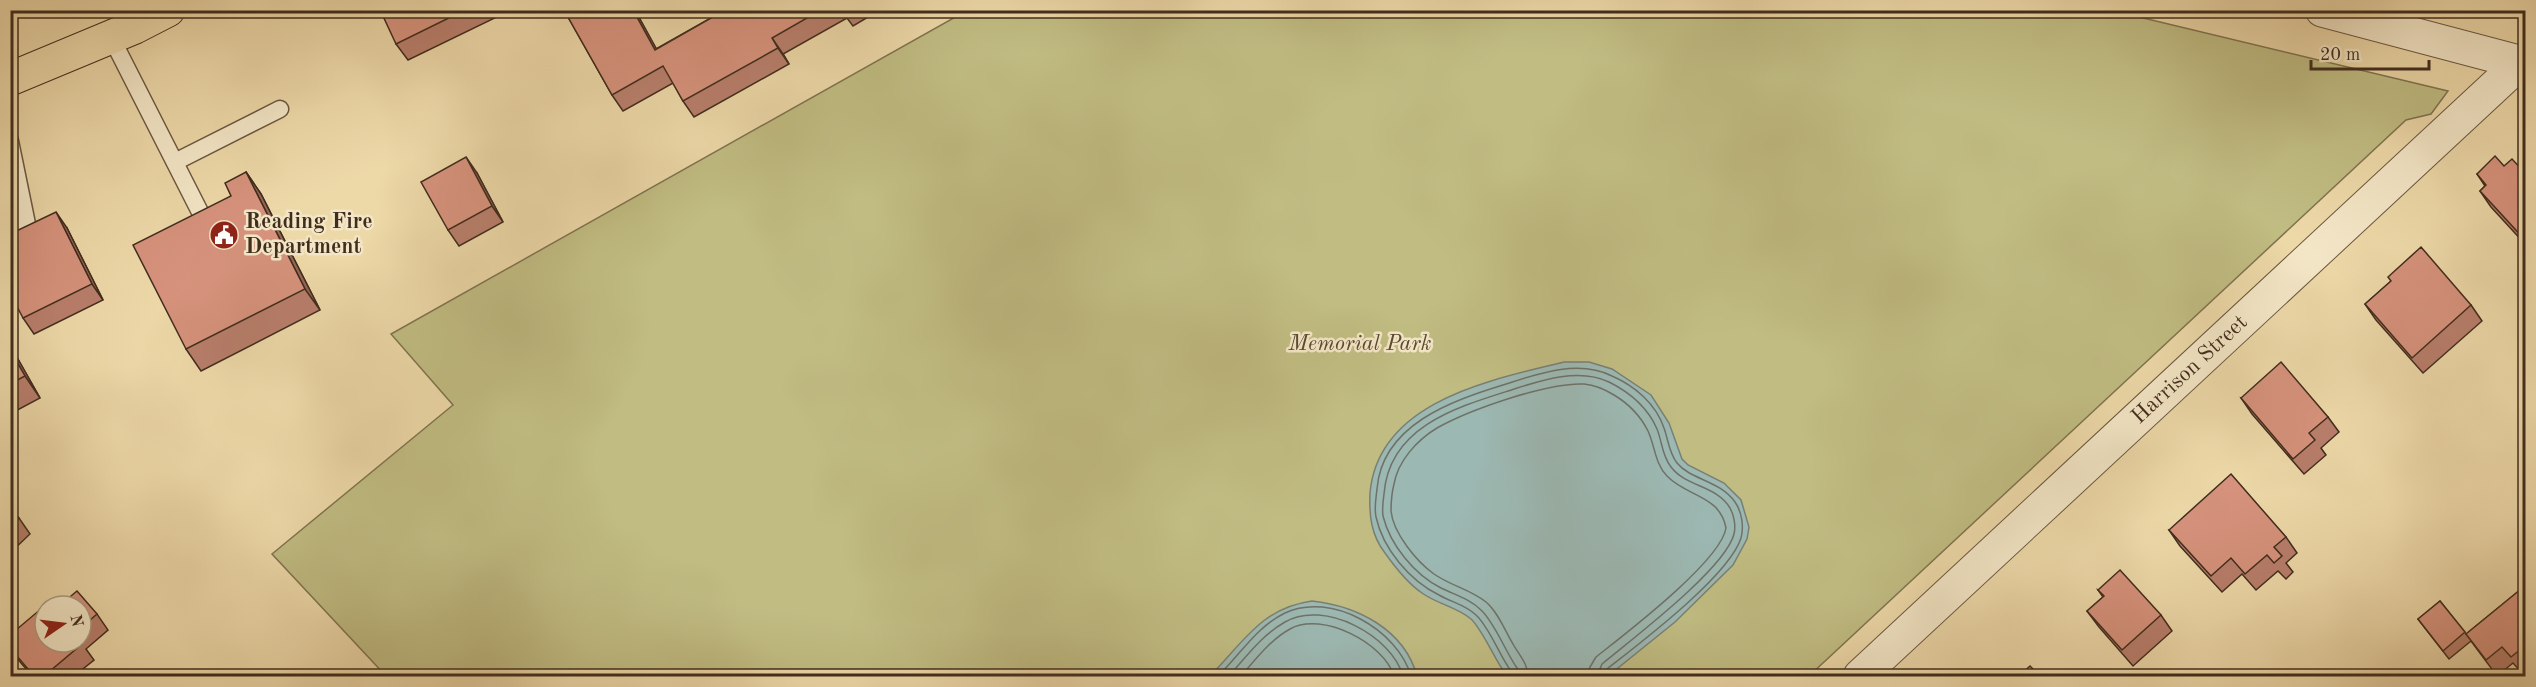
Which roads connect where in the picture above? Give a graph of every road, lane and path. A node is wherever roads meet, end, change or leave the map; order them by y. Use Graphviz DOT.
graph roads {
  1 [pos="168,10"];
  2 [pos="2322,10"];
  3 [pos="111,37"];
  4 [pos="2523,63"];
  5 [pos="10,79"];
  6 [pos="280,109"];
  7 [pos="10,141"];
  8 [pos="12,159"];
  9 [pos="174,162"];
  10 [pos="201,214"];
  11 [pos="10,231"];
  12 [pos="1860,676"];
  1 -- 3 [label="main road"];
  2 -- 4 [label="street"];
  3 -- 5 [label="main road"];
  3 -- 9 [label="lane"];
  4 -- 12 [label="street, Harrison Street"];
  6 -- 9 [label="lane"];
  7 -- 8 [label="lane"];
  8 -- 11 [label="lane"];
  9 -- 10 [label="lane"];
}
